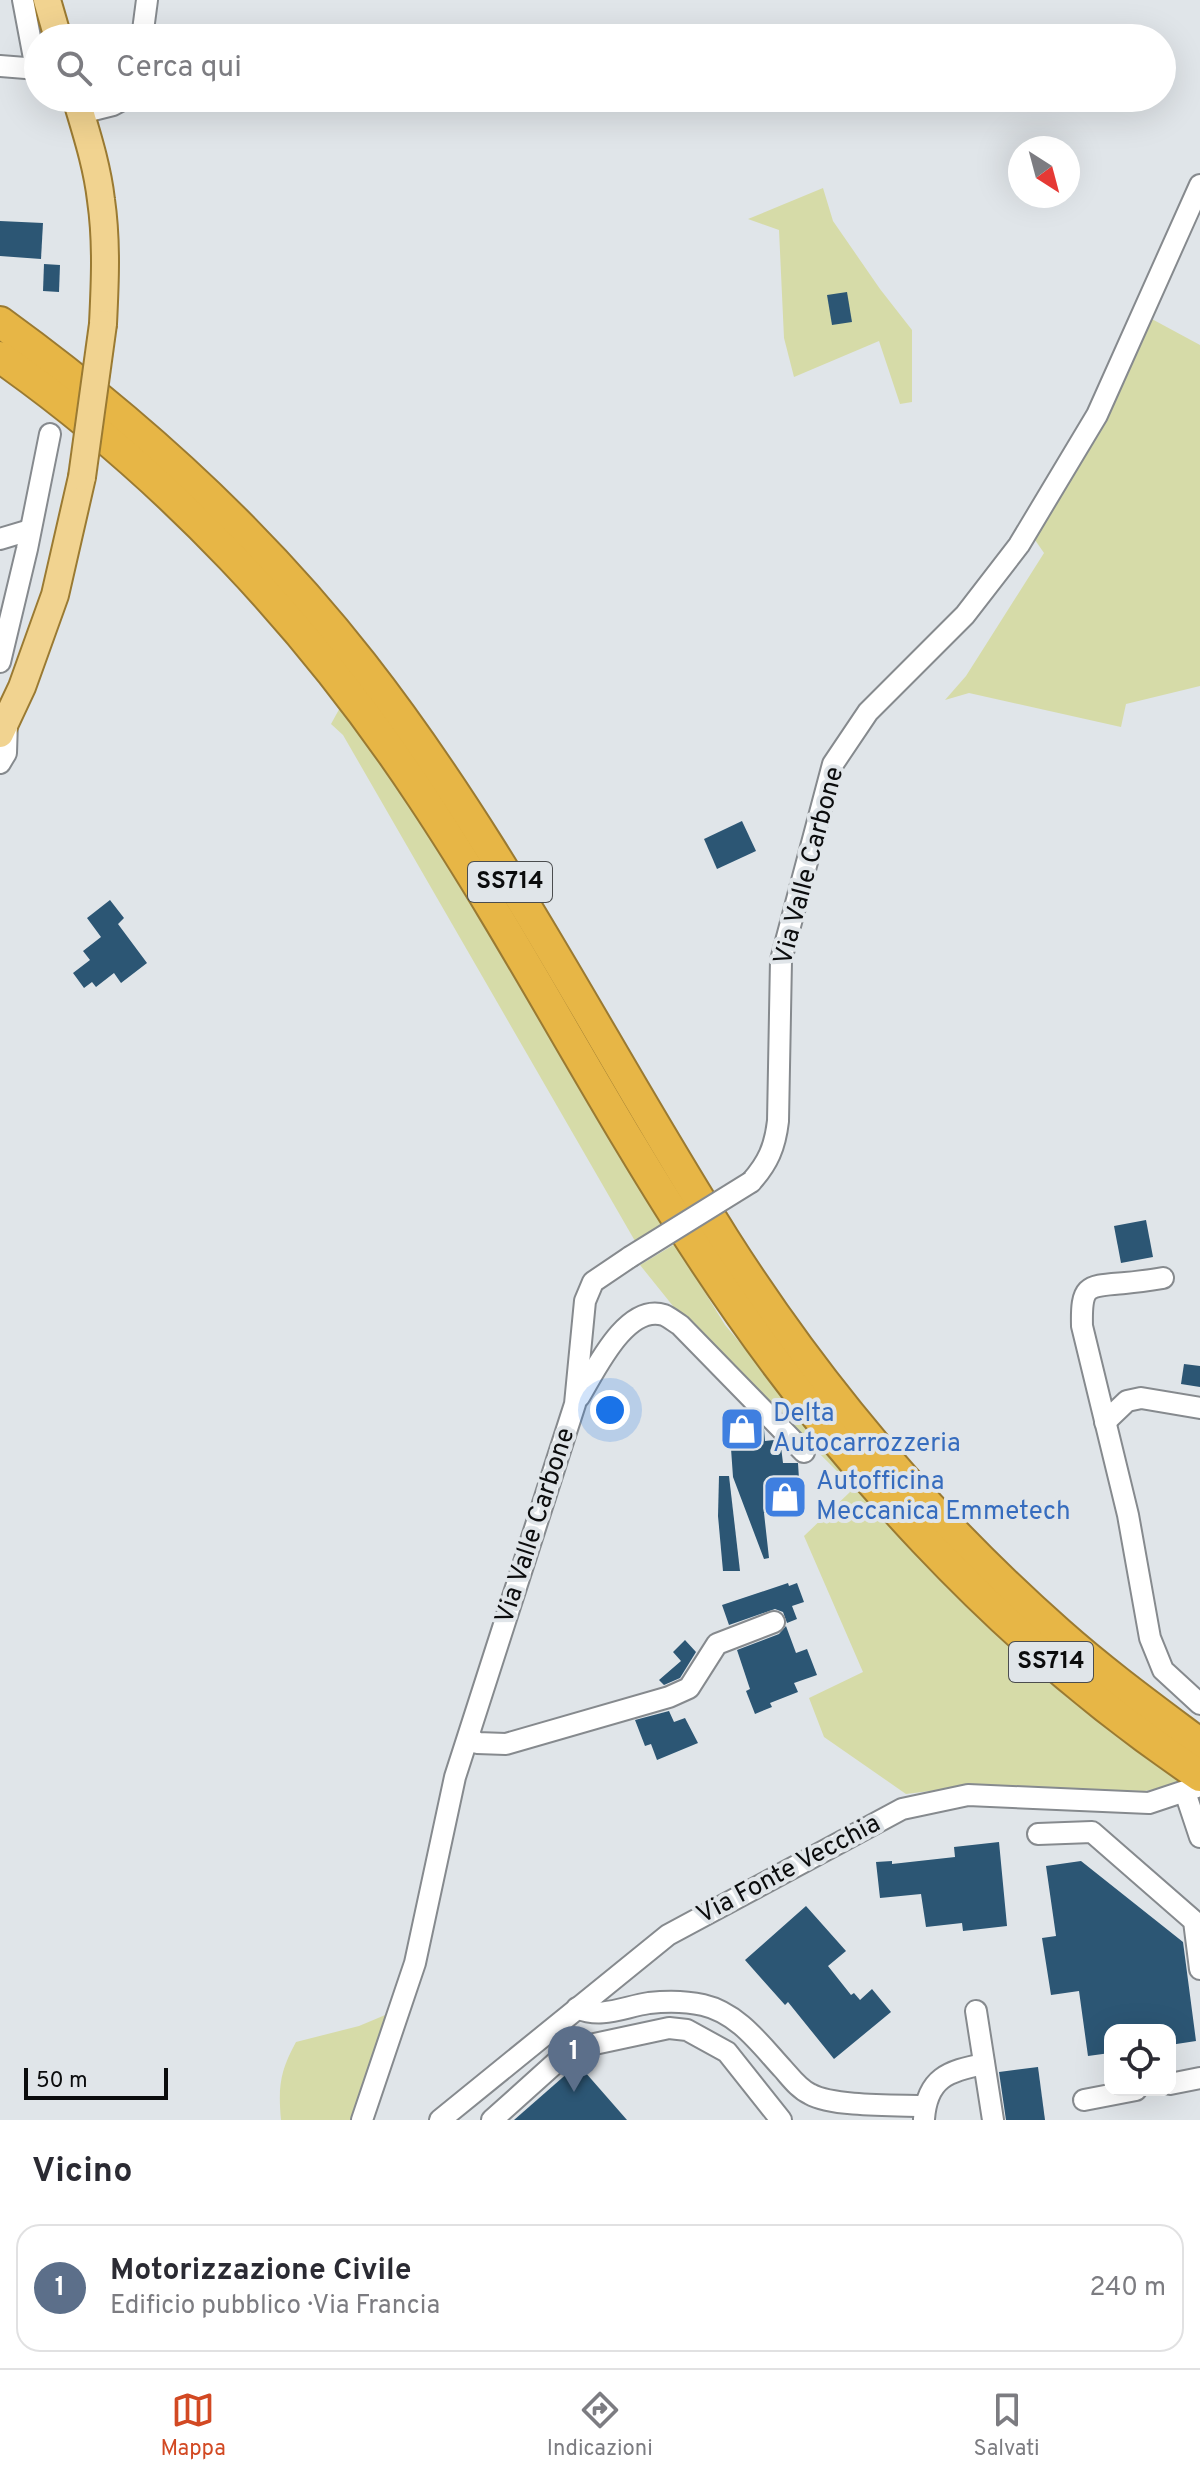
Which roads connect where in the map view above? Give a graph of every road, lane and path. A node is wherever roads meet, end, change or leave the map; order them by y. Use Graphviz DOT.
graph roads {
  1 [pos="23,0"];
  2 [pos="47,0"];
  3 [pos="147,0"];
  4 [pos="28,24"];
  5 [pos="54,24"];
  6 [pos="144,24"];
  7 [pos="0,66"];
  8 [pos="24,68"];
  9 [pos="80,112"];
  10 [pos="1200,185"];
  11 [pos="0,322"];
  12 [pos="0,357"];
  13 [pos="50,434"];
  14 [pos="30,530"];
  15 [pos="0,539"];
  16 [pos="0,662"];
  17 [pos="3,725"];
  18 [pos="0,763"];
  19 [pos="1163,1278"];
  20 [pos="575,1404"];
  21 [pos="1200,1408"];
  22 [pos="1105,1422"];
  23 [pos="804,1452"];
  24 [pos="927,1521"];
  25 [pos="774,1622"];
  26 [pos="1200,1704"];
  27 [pos="469,1736"];
  28 [pos="1200,1744"];
  29 [pos="1195,1785"];
  30 [pos="1038,1834"];
  31 [pos="1200,1837"];
  32 [pos="1200,1969"];
  33 [pos="577,2008"];
  34 [pos="976,2011"];
  35 [pos="984,2064"];
  36 [pos="1200,2078"];
  37 [pos="1176,2083"];
  38 [pos="1105,2096"];
  39 [pos="1084,2100"];
  40 [pos="925,2113"];
  41 [pos="362,2120"];
  42 [pos="440,2120"];
  43 [pos="492,2120"];
  44 [pos="781,2120"];
  45 [pos="993,2120"];
  1 -- 4 [label="street"];
  2 -- 5 [label="main road"];
  3 -- 6 [label="street"];
  7 -- 8 [label="street"];
  9 -- 17 [label="main road, bridge"];
  10 -- 20 [label="street, Via Valle Carbone, bridge"];
  11 -- 24 [label="highway, SS714"];
  12 -- 24 [label="highway, SS714"];
  13 -- 14 [label="street"];
  14 -- 15 [label="street"];
  14 -- 16 [label="street"];
  17 -- 18 [label="street"];
  19 -- 22 [label="street"];
  20 -- 23 [label="street"];
  20 -- 27 [label="street, Via Valle Carbone"];
  21 -- 22 [label="street"];
  22 -- 26 [label="street"];
  24 -- 28 [label="highway, SS714"];
  24 -- 29 [label="highway, SS714"];
  25 -- 27 [label="street"];
  27 -- 41 [label="street, Via Valle Carbone"];
  29 -- 31 [label="street"];
  29 -- 33 [label="street, Via Fonte Vecchia"];
  30 -- 32 [label="street"];
  33 -- 40 [label="street"];
  33 -- 42 [label="street, Via Fonte Vecchia"];
  34 -- 35 [label="street"];
  35 -- 40 [label="street"];
  35 -- 45 [label="street"];
  36 -- 37 [label="street"];
  38 -- 39 [label="street"];
  43 -- 44 [label="street"];
}
